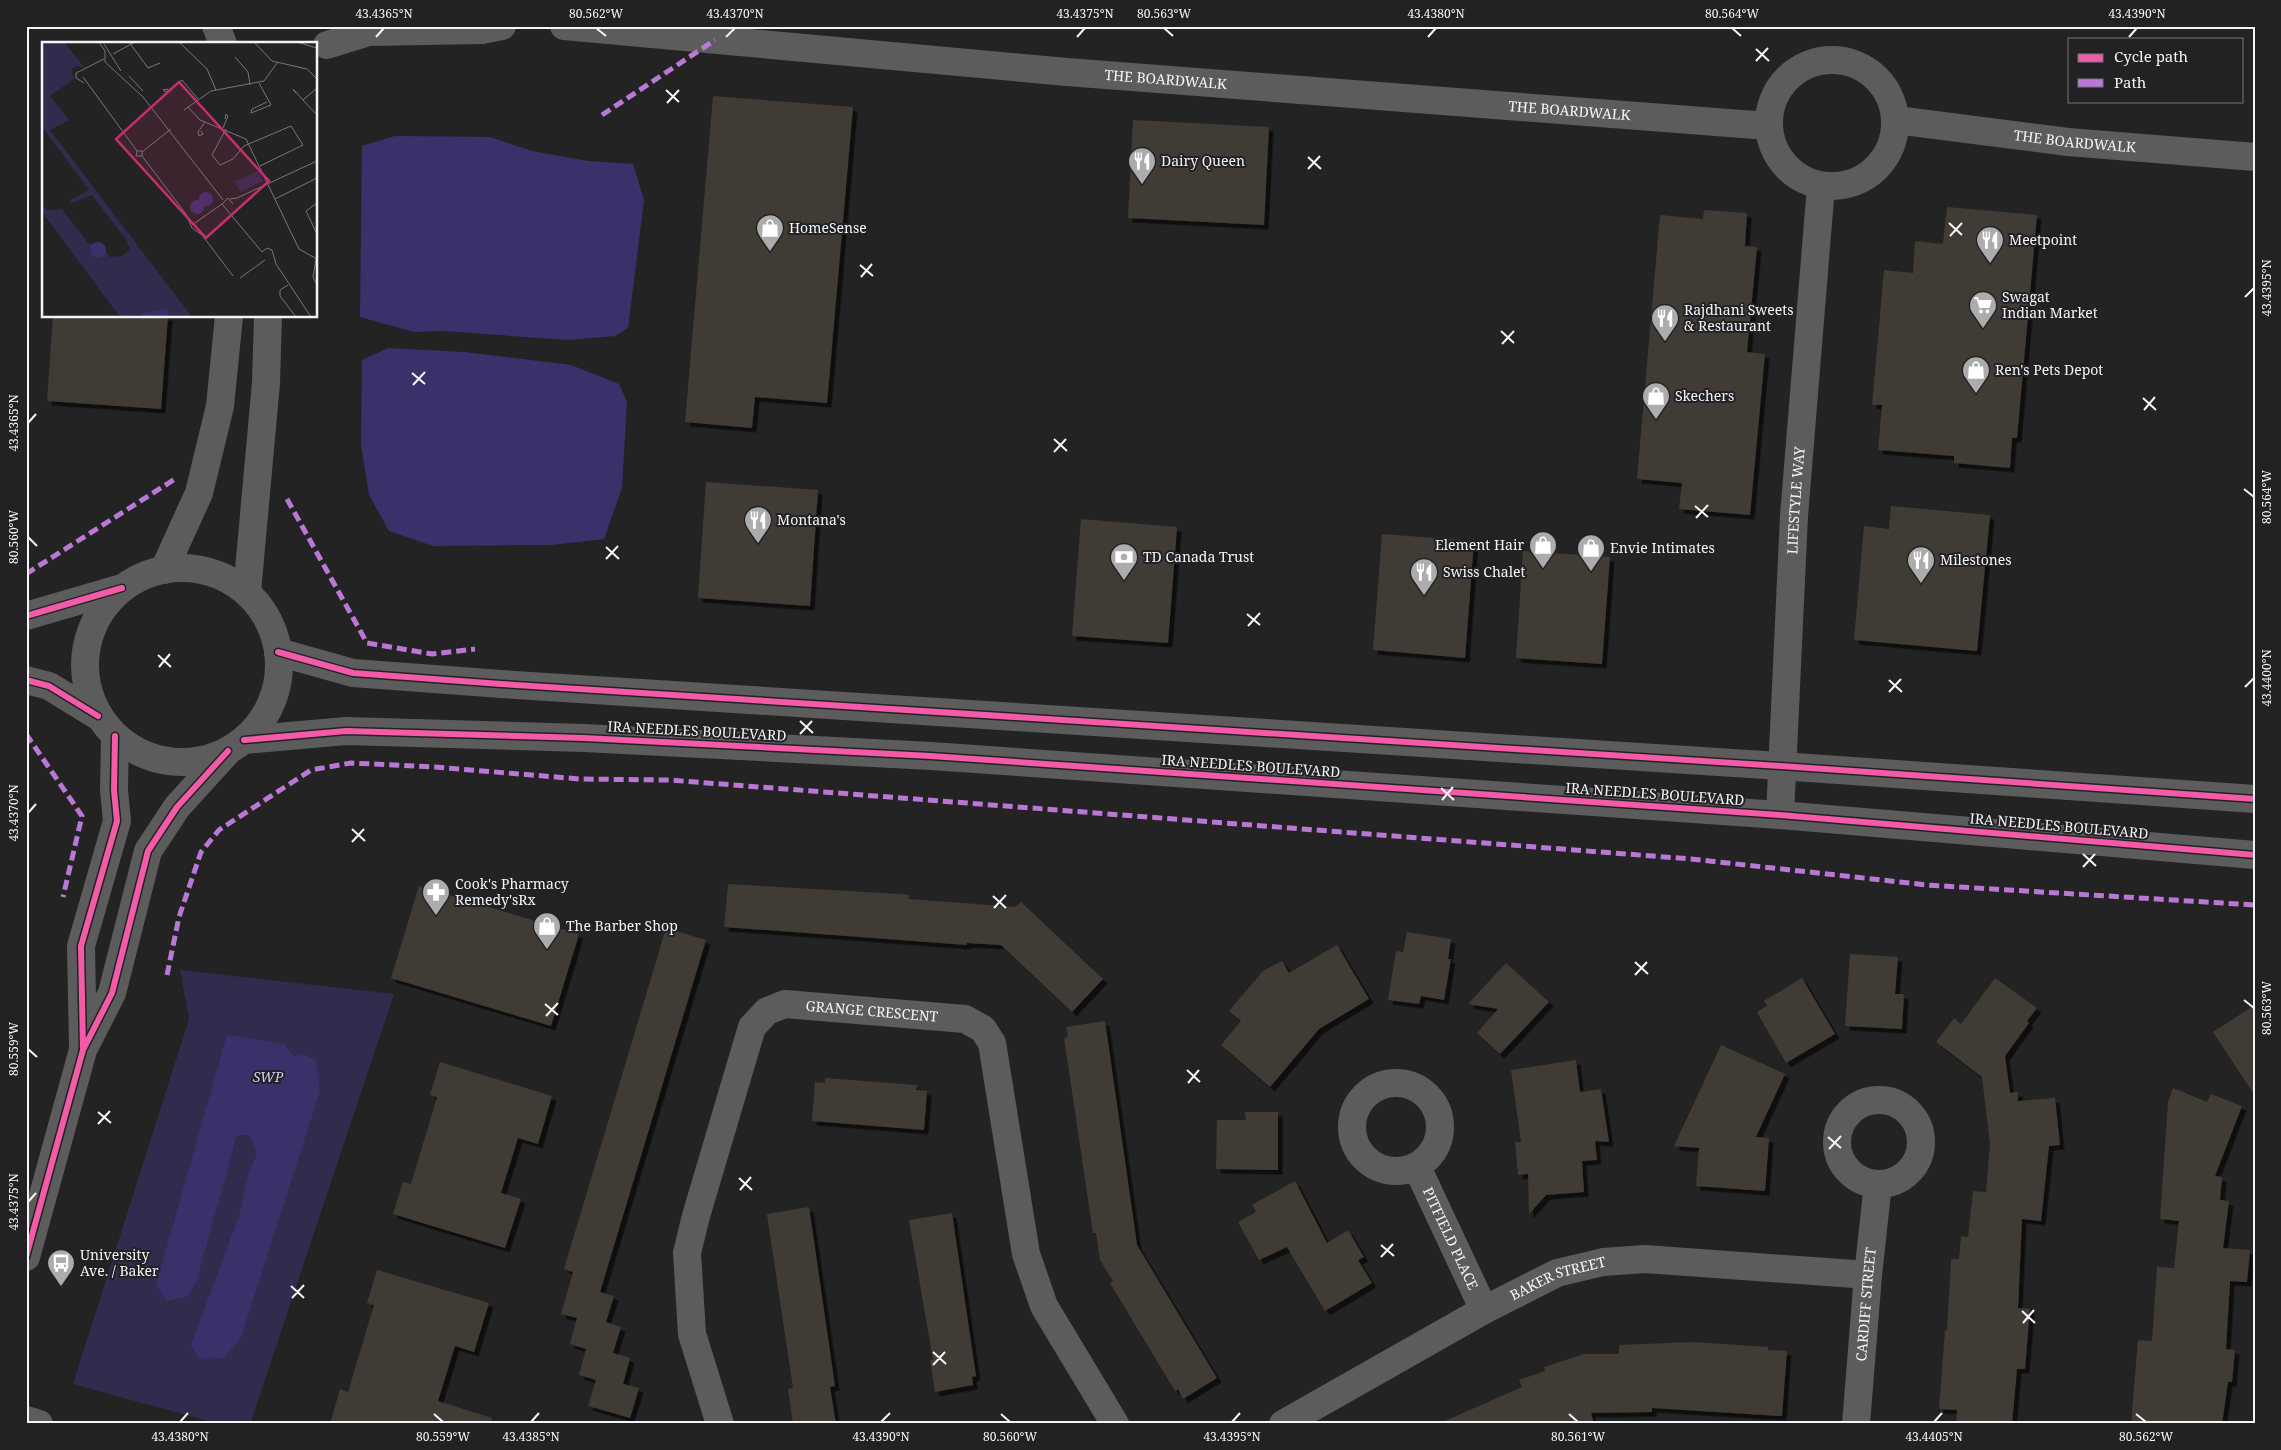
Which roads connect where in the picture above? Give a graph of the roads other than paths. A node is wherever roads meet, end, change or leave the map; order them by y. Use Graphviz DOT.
graph roads {
  1 [pos="502,26"];
  2 [pos="564,26"];
  3 [pos="327,43"];
  4 [pos="1896,120"];
  5 [pos="1768,126"];
  6 [pos="2255,157"];
  7 [pos="1821,186"];
  8 [pos="229,318"];
  9 [pos="268,318"];
  10 [pos="164,570"];
  11 [pos="122,588"];
  12 [pos="247,592"];
  13 [pos="26,616"];
  14 [pos="278,652"];
  15 [pos="26,680"];
  16 [pos="106,726"];
  17 [pos="236,745"];
  18 [pos="1781,766"];
  19 [pos="2255,799"];
  20 [pos="1780,815"];
  21 [pos="2255,855"];
  22 [pos="83,1050"];
  23 [pos="1417,1167"];
  24 [pos="1878,1184"];
  25 [pos="26,1257"];
  26 [pos="1868,1275"];
  27 [pos="1484,1310"];
  28 [pos="26,1420"];
  29 [pos="39,1424"];
  30 [pos="720,1424"];
  31 [pos="1115,1424"];
  32 [pos="1283,1424"];
  33 [pos="1856,1424"];
  1 -- 3 [label="main road"];
  2 -- 5 [label="main road, THE BOARDWALK"];
  4 -- 5 [label="main road"];
  4 -- 6 [label="main road, THE BOARDWALK"];
  4 -- 7 [label="main road"];
  5 -- 7 [label="main road"];
  7 -- 18 [label="main road, LIFESTYLE WAY"];
  8 -- 10 [label="main road"];
  9 -- 12 [label="main road"];
  10 -- 11 [label="main road"];
  10 -- 12 [label="main road"];
  11 -- 13 [label="main road"];
  11 -- 16 [label="main road"];
  12 -- 14 [label="main road"];
  14 -- 17 [label="main road"];
  14 -- 18 [label="main road"];
  15 -- 16 [label="main road"];
  16 -- 17 [label="main road, IRA NEEDLES BOULEVARD"];
  16 -- 22 [label="main road"];
  17 -- 20 [label="main road, IRA NEEDLES BOULEVARD"];
  17 -- 22 [label="main road"];
  18 -- 19 [label="main road"];
  18 -- 20 [label="main road, LIFESTYLE WAY"];
  20 -- 21 [label="main road, IRA NEEDLES BOULEVARD"];
  22 -- 25 [label="main road"];
  23 -- 27 [label="main road, PITFIELD PLACE"];
  24 -- 26 [label="main road, CARDIFF STREET"];
  26 -- 27 [label="main road, BAKER STREET"];
  26 -- 33 [label="main road, CARDIFF STREET"];
  27 -- 32 [label="main road, BAKER STREET"];
  28 -- 29 [label="main road"];
  30 -- 31 [label="main road, GRANGE CRESCENT"];
}
